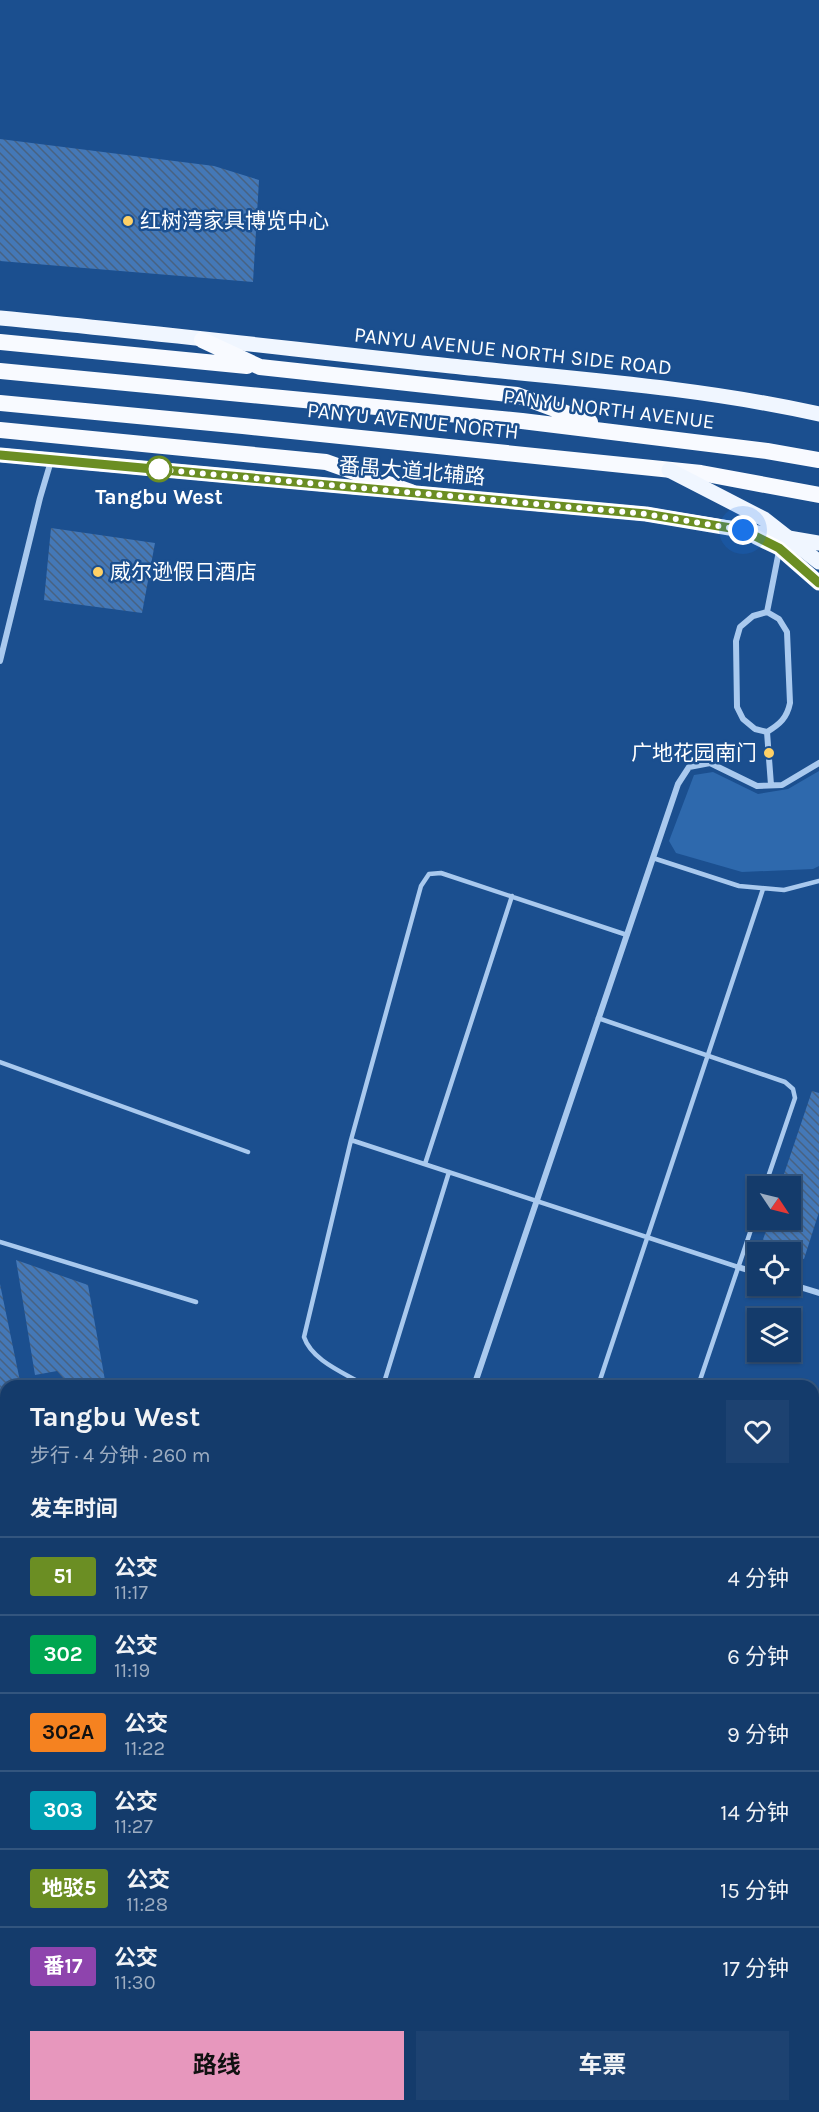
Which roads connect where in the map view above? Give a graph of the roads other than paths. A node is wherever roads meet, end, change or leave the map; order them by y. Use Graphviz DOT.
graph roads {
  1 [pos="0,318"];
  2 [pos="202,340"];
  3 [pos="0,342"];
  4 [pos="260,367"];
  5 [pos="0,370"];
  6 [pos="0,403"];
  7 [pos="445,413"];
  8 [pos="819,414"];
  9 [pos="0,430"];
  10 [pos="619,432"];
  11 [pos="0,455"];
  12 [pos="51,459"];
  13 [pos="819,460"];
  14 [pos="669,470"];
  15 [pos="411,492"];
  16 [pos="819,495"];
  17 [pos="743,530"];
  18 [pos="819,543"];
  19 [pos="779,548"];
  20 [pos="819,562"];
  21 [pos="819,583"];
  22 [pos="768,612"];
  23 [pos="0,661"];
  24 [pos="767,732"];
  25 [pos="819,763"];
  26 [pos="771,785"];
  27 [pos="652,858"];
  28 [pos="819,881"];
  29 [pos="763,889"];
  30 [pos="512,896"];
  31 [pos="627,935"];
  32 [pos="598,1018"];
  33 [pos="708,1056"];
  34 [pos="0,1062"];
  35 [pos="351,1140"];
  36 [pos="248,1152"];
  37 [pos="425,1164"];
  38 [pos="449,1172"];
  39 [pos="768,1176"];
  40 [pos="537,1201"];
  41 [pos="751,1230"];
  42 [pos="649,1238"];
  43 [pos="0,1242"];
  44 [pos="738,1267"];
  45 [pos="747,1270"];
  46 [pos="801,1287"];
  47 [pos="819,1293"];
  48 [pos="196,1302"];
  49 [pos="356,1380"];
  50 [pos="385,1380"];
  51 [pos="476,1380"];
  52 [pos="600,1380"];
  53 [pos="700,1380"];
  1 -- 2 [label="main road"];
  2 -- 4 [label="highway"];
  2 -- 8 [label="main road, PANYU AVENUE NORTH SIDE ROAD"];
  3 -- 4 [label="highway"];
  4 -- 10 [label="highway"];
  5 -- 7 [label="highway, PANYU AVENUE NORTH"];
  6 -- 14 [label="highway, PANYU AVENUE NORTH"];
  7 -- 10 [label="highway, PANYU NORTH AVENUE"];
  9 -- 15 [label="highway"];
  10 -- 13 [label="highway, PANYU NORTH AVENUE"];
  11 -- 12 [label="main road, 番禺大道北辅路"];
  12 -- 15 [label="main road, 番禺大道北辅路"];
  12 -- 23 [label="street"];
  14 -- 16 [label="highway, PANYU AVENUE NORTH"];
  14 -- 20 [label="main road, bridge"];
  15 -- 17 [label="main road, 番禺大道北辅路"];
  17 -- 18 [label="main road, 番禺大道北辅路"];
  17 -- 19 [label="main road"];
  19 -- 21 [label="main road"];
  19 -- 22 [label="street"];
  22 -- 24 [label="street"];
  22 -- 24 [label="street"];
  24 -- 26 [label="street"];
  25 -- 26 [label="street"];
  26 -- 27 [label="street"];
  27 -- 29 [label="lane"];
  27 -- 31 [label="street"];
  28 -- 29 [label="lane"];
  29 -- 33 [label="lane"];
  30 -- 31 [label="lane"];
  30 -- 35 [label="lane"];
  30 -- 37 [label="lane"];
  31 -- 32 [label="street"];
  32 -- 33 [label="lane"];
  32 -- 40 [label="street"];
  33 -- 39 [label="lane"];
  33 -- 42 [label="lane"];
  34 -- 36 [label="lane"];
  35 -- 37 [label="lane"];
  35 -- 49 [label="lane"];
  37 -- 38 [label="lane"];
  38 -- 40 [label="lane"];
  38 -- 50 [label="lane"];
  40 -- 42 [label="lane"];
  40 -- 51 [label="street"];
  41 -- 44 [label="lane"];
  42 -- 44 [label="lane"];
  42 -- 52 [label="lane"];
  43 -- 48 [label="lane"];
  44 -- 45 [label="street"];
  44 -- 53 [label="lane"];
  46 -- 47 [label="street"];
}
